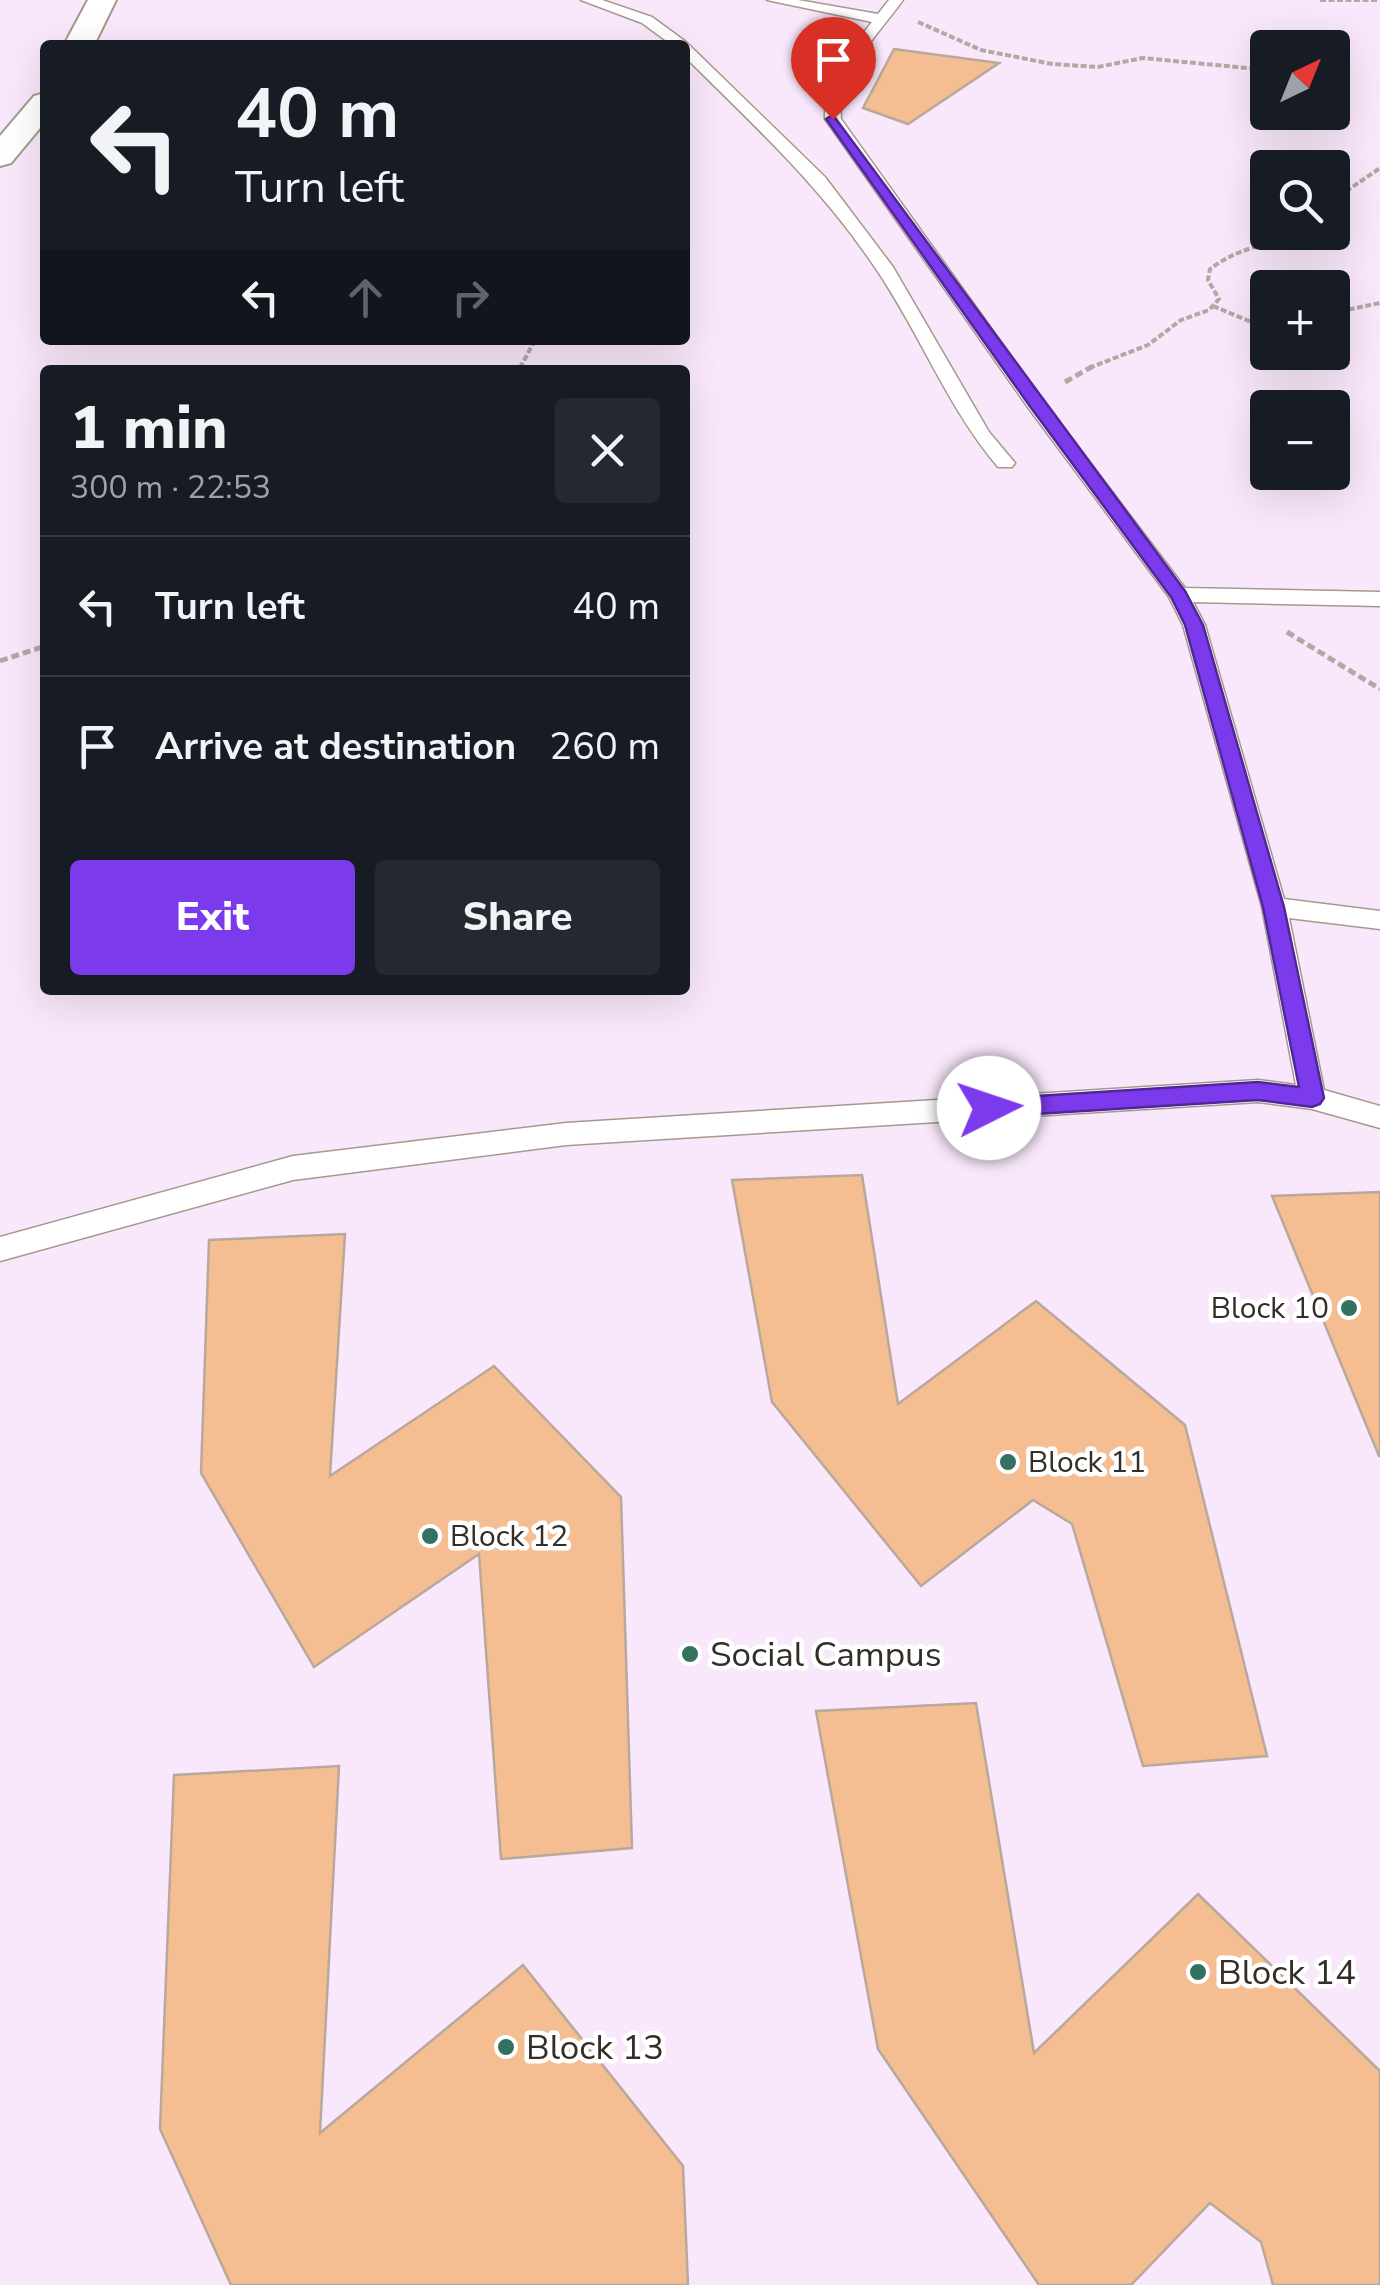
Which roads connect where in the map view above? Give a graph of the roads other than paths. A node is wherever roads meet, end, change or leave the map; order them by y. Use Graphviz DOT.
graph roads {
  1 [pos="102,0"];
  2 [pos="588,0"];
  3 [pos="774,0"];
  4 [pos="889,8"];
  5 [pos="82,40"];
  6 [pos="674,40"];
  7 [pos="690,54"];
  8 [pos="40,108"];
  9 [pos="0,156"];
  10 [pos="1005,463"];
  11 [pos="1179,595"];
  12 [pos="1380,599"];
  13 [pos="1274,907"];
  14 [pos="1380,920"];
  15 [pos="1312,1098"];
  16 [pos="1380,1117"];
  17 [pos="0,1249"];
  1 -- 5 [label="street"];
  2 -- 6 [label="lane"];
  3 -- 4 [label="lane"];
  4 -- 11 [label="lane"];
  7 -- 10 [label="lane"];
  8 -- 9 [label="street"];
  11 -- 12 [label="lane"];
  11 -- 13 [label="lane"];
  13 -- 14 [label="lane"];
  13 -- 15 [label="lane"];
  15 -- 16 [label="lane"];
  15 -- 17 [label="lane"];
}
